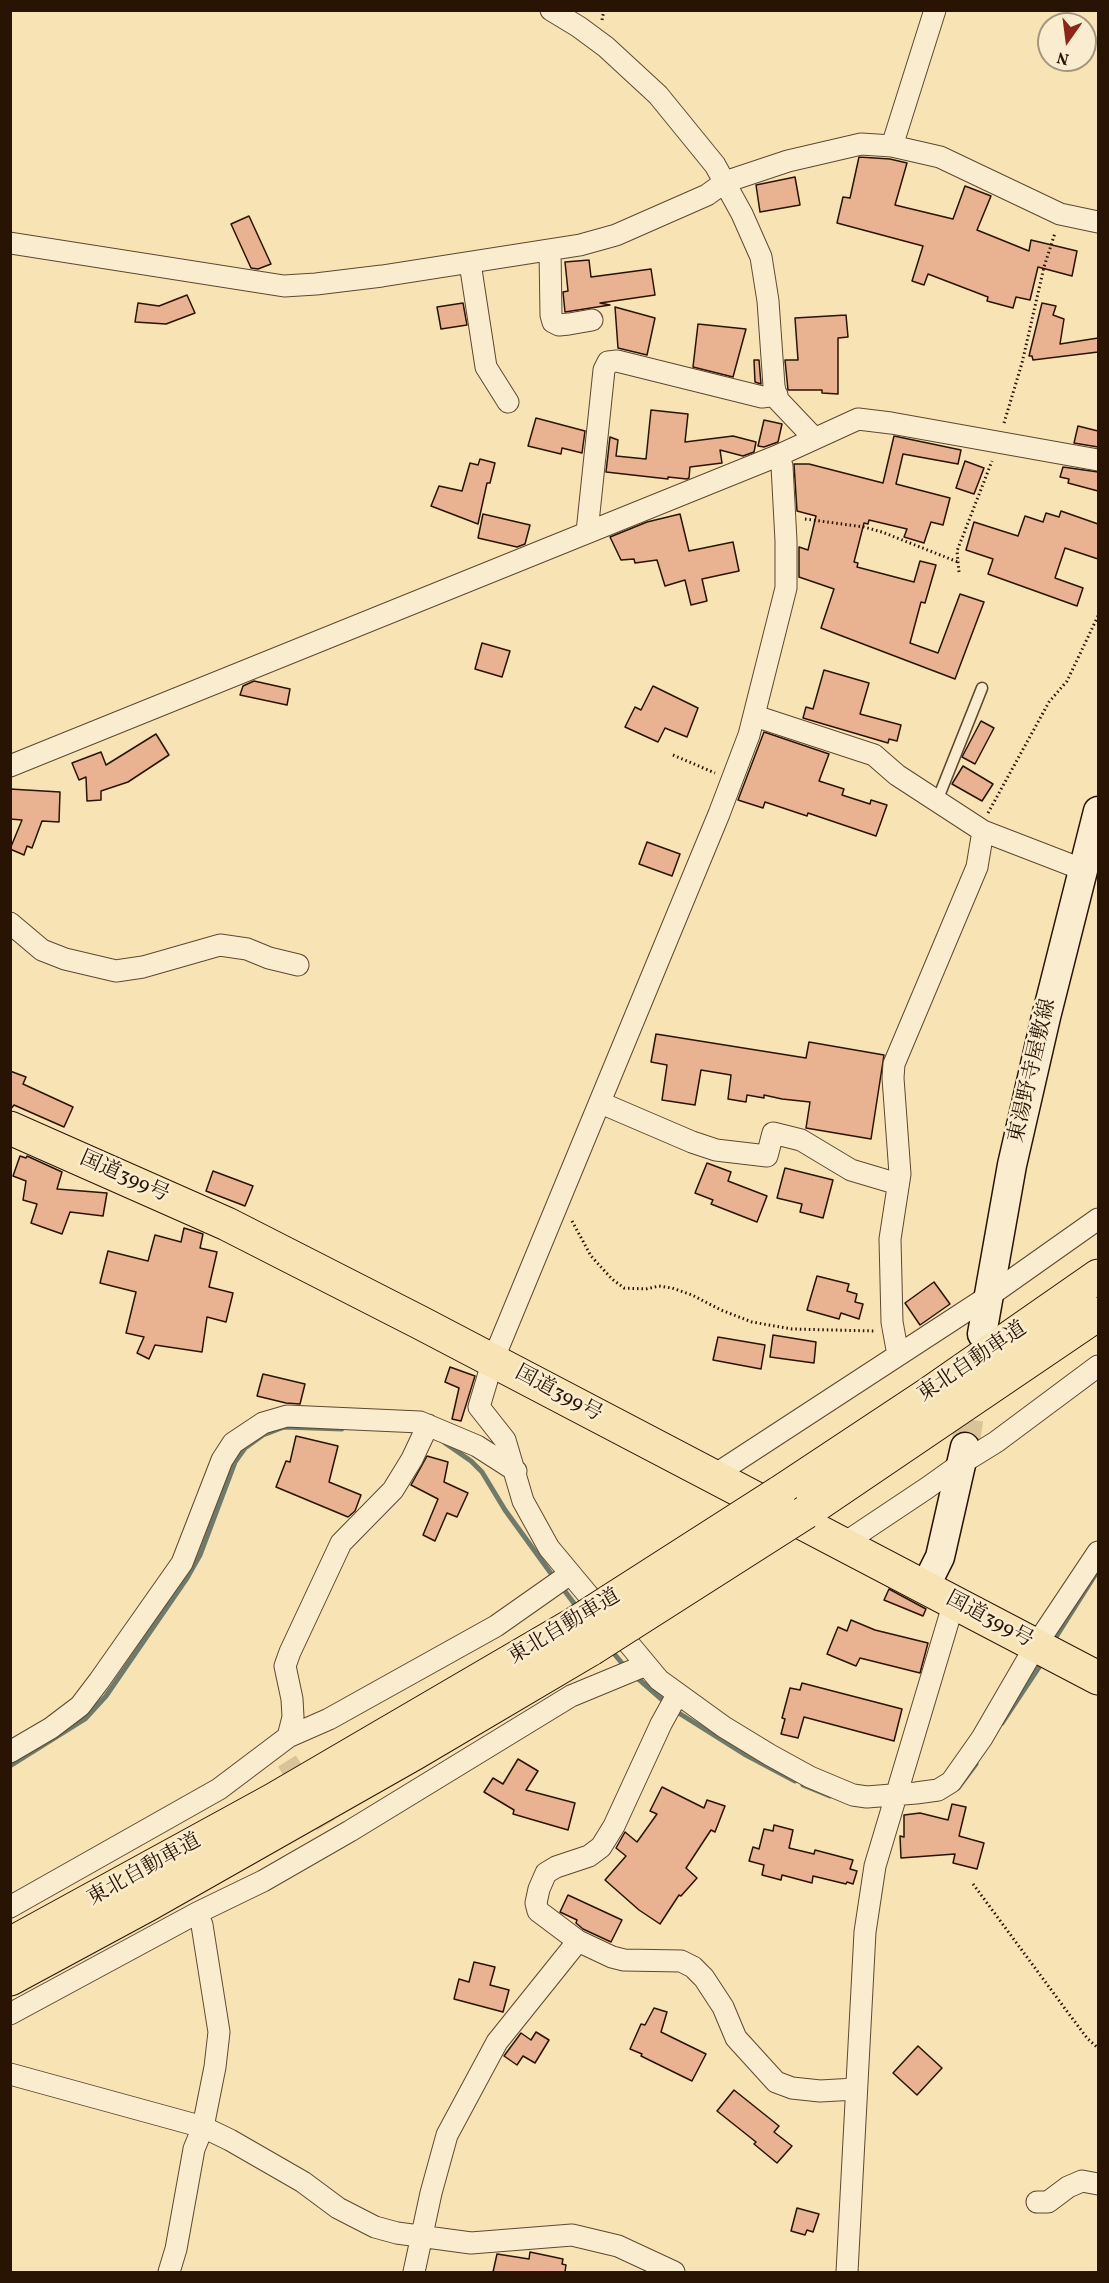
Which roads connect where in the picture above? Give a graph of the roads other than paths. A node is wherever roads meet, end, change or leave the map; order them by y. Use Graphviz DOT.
graph roads {
  1 [pos="551,10"];
  2 [pos="935,10"];
  3 [pos="892,146"];
  4 [pos="725,182"];
  5 [pos="1098,222"];
  6 [pos="10,243"];
  7 [pos="550,251"];
  8 [pos="470,263"];
  9 [pos="592,320"];
  10 [pos="777,395"];
  11 [pos="508,402"];
  12 [pos="814,438"];
  13 [pos="777,456"];
  14 [pos="1098,460"];
  15 [pos="587,532"];
  16 [pos="982,688"];
  17 [pos="755,716"];
  18 [pos="10,766"];
  19 [pos="937,801"];
  20 [pos="1098,812"];
  21 [pos="983,831"];
  22 [pos="1084,870"];
  23 [pos="10,923"];
  24 [pos="298,965"];
  25 [pos="601,1103"];
  26 [pos="10,1128"];
  27 [pos="898,1184"];
  28 [pos="1098,1219"];
  29 [pos="1098,1276"];
  30 [pos="989,1296"];
  31 [pos="1098,1314"];
  32 [pos="982,1334"];
  33 [pos="898,1355"];
  34 [pos="493,1360"];
  35 [pos="1098,1366"];
  36 [pos="425,1433"];
  37 [pos="963,1455"];
  38 [pos="516,1471"];
  39 [pos="713,1476"];
  40 [pos="843,1544"];
  41 [pos="1098,1551"];
  42 [pos="562,1579"];
  43 [pos="925,1587"];
  44 [pos="954,1602"];
  45 [pos="583,1636"];
  46 [pos="1036,1645"];
  47 [pos="635,1669"];
  48 [pos="1098,1678"];
  49 [pos="673,1703"];
  50 [pos="284,1748"];
  51 [pos="10,1752"];
  52 [pos="894,1803"];
  53 [pos="10,1907"];
  54 [pos="197,1913"];
  55 [pos="578,1941"];
  56 [pos="10,1944"];
  57 [pos="10,1979"];
  58 [pos="10,2014"];
  59 [pos="10,2074"];
  60 [pos="856,2089"];
  61 [pos="203,2127"];
  62 [pos="1098,2184"];
  63 [pos="1037,2202"];
  64 [pos="421,2235"];
  65 [pos="170,2272"];
  66 [pos="414,2272"];
  67 [pos="674,2272"];
  68 [pos="847,2272"];
  1 -- 4 [label="street"];
  2 -- 3 [label="street"];
  3 -- 4 [label="street"];
  3 -- 5 [label="street"];
  4 -- 7 [label="street"];
  4 -- 10 [label="street"];
  6 -- 8 [label="street"];
  7 -- 8 [label="street"];
  7 -- 9 [label="street"];
  8 -- 11 [label="street"];
  10 -- 12 [label="street"];
  10 -- 15 [label="street"];
  12 -- 13 [label="street"];
  12 -- 14 [label="street"];
  13 -- 15 [label="street"];
  13 -- 17 [label="street"];
  15 -- 18 [label="street"];
  16 -- 19 [label="lane"];
  17 -- 19 [label="street"];
  17 -- 25 [label="street"];
  19 -- 21 [label="street"];
  20 -- 22 [label="main road, 東湯野寺屋敷線"];
  21 -- 22 [label="street"];
  21 -- 27 [label="street"];
  22 -- 30 [label="main road, 東湯野寺屋敷線"];
  23 -- 24 [label="street"];
  25 -- 27 [label="street"];
  25 -- 34 [label="street"];
  26 -- 34 [label="highway, 国道399号"];
  27 -- 33 [label="street"];
  28 -- 30 [label="street"];
  29 -- 45 [label="highway, 東北自動車道, bridge"];
  30 -- 32 [label="main road, 東湯野寺屋敷線"];
  30 -- 33 [label="street"];
  31 -- 45 [label="highway, 東北自動車道, bridge"];
  33 -- 39 [label="street"];
  34 -- 38 [label="street"];
  34 -- 39 [label="highway, 国道399号"];
  35 -- 37 [label="street"];
  36 -- 38 [label="street"];
  36 -- 50 [label="street"];
  36 -- 51 [label="street"];
  37 -- 40 [label="street"];
  37 -- 43 [label="main road"];
  38 -- 42 [label="street"];
  39 -- 40 [label="highway, 国道399号"];
  40 -- 43 [label="highway, 国道399号"];
  41 -- 46 [label="street"];
  42 -- 47 [label="street"];
  42 -- 50 [label="street"];
  43 -- 44 [label="highway, 国道399号"];
  44 -- 46 [label="highway, 国道399号"];
  44 -- 52 [label="street"];
  45 -- 56 [label="highway, 東北自動車道"];
  45 -- 57 [label="highway, 東北自動車道"];
  46 -- 48 [label="highway, 国道399号"];
  46 -- 52 [label="street"];
  47 -- 49 [label="street"];
  47 -- 54 [label="street"];
  49 -- 52 [label="street"];
  49 -- 55 [label="street"];
  50 -- 53 [label="street"];
  52 -- 60 [label="street"];
  54 -- 58 [label="street"];
  54 -- 61 [label="street"];
  55 -- 60 [label="street"];
  55 -- 64 [label="street"];
  59 -- 61 [label="street"];
  60 -- 68 [label="street"];
  61 -- 64 [label="street"];
  61 -- 65 [label="street"];
  62 -- 63 [label="street"];
  64 -- 66 [label="street"];
  64 -- 67 [label="street"];
}
